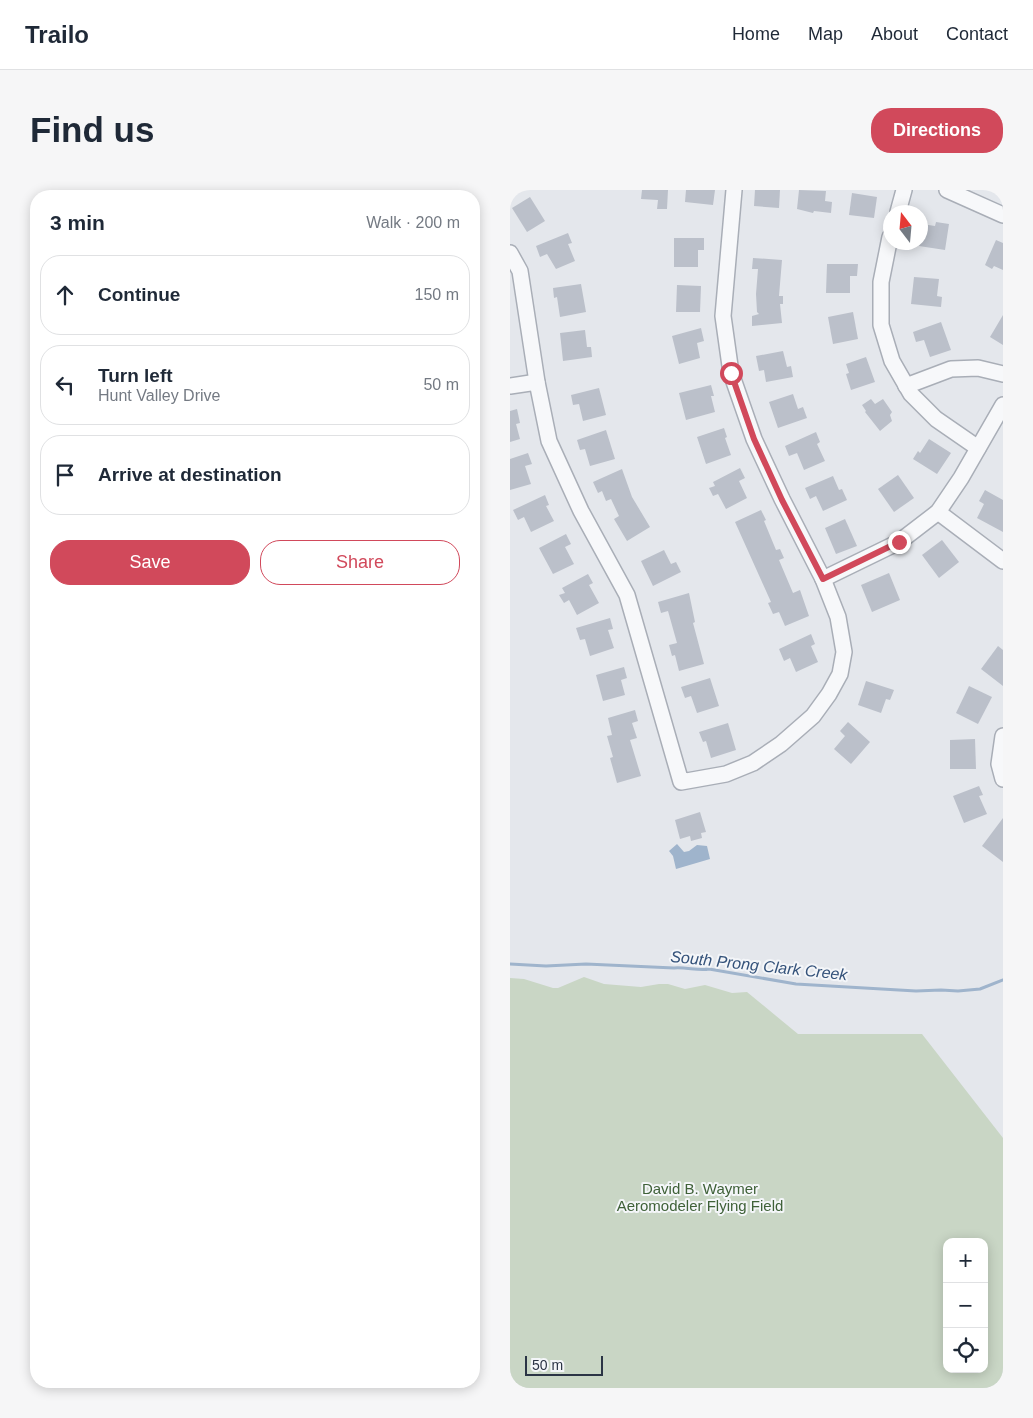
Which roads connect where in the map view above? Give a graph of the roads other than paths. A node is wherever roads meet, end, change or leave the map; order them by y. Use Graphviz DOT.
graph roads {
  1 [pos="734,190"];
  2 [pos="904,190"];
  3 [pos="947,190"];
  4 [pos="900,205"];
  5 [pos="1003,215"];
  6 [pos="888,250"];
  7 [pos="510,253"];
  8 [pos="1003,374"];
  9 [pos="537,382"];
  10 [pos="510,386"];
  11 [pos="906,386"];
  12 [pos="1003,404"];
  13 [pos="978,448"];
  14 [pos="938,512"];
  15 [pos="1003,561"];
  16 [pos="823,579"];
  17 [pos="1003,736"];
  18 [pos="1003,778"];
  1 -- 16 [label="street"];
  2 -- 4 [label="street"];
  3 -- 5 [label="street"];
  6 -- 11 [label="street"];
  7 -- 9 [label="street"];
  8 -- 11 [label="street"];
  9 -- 10 [label="street"];
  9 -- 16 [label="street"];
  11 -- 13 [label="street"];
  12 -- 13 [label="street"];
  13 -- 14 [label="street"];
  14 -- 15 [label="street"];
  14 -- 16 [label="street"];
  17 -- 18 [label="street"];
}
